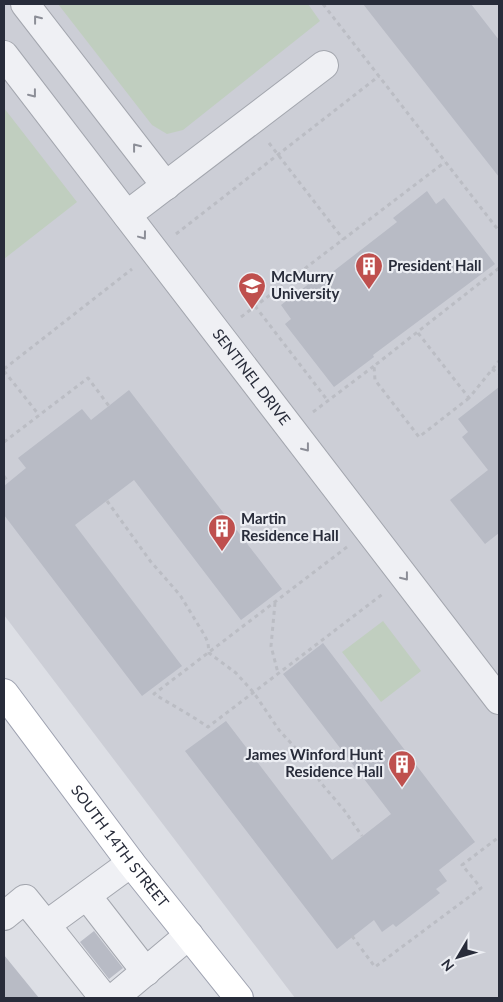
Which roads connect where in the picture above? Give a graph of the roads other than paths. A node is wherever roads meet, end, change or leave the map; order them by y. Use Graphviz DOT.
graph roads {
  1 [pos="25,4"];
  2 [pos="4,55"];
  3 [pos="324,65"];
  4 [pos="166,186"];
  5 [pos="127,215"];
  6 [pos="4,693"];
  7 [pos="499,700"];
  8 [pos="131,863"];
  9 [pos="87,896"];
  10 [pos="4,916"];
  11 [pos="46,925"];
  12 [pos="188,935"];
  13 [pos="146,972"];
  14 [pos="234,996"];
  15 [pos="104,998"];
  16 [pos="114,998"];
  4 -- 1 [label="street, one-way"];
  2 -- 5 [label="street, SENTINEL DRIVE, one-way"];
  3 -- 4 [label="street"];
  4 -- 5 [label="street"];
  5 -- 7 [label="street, SENTINEL DRIVE, one-way"];
  6 -- 8 [label="main road, SOUTH 14TH STREET"];
  8 -- 9 [label="street"];
  8 -- 12 [label="main road, SOUTH 14TH STREET"];
  9 -- 11 [label="street"];
  9 -- 13 [label="street"];
  10 -- 11 [label="street"];
  11 -- 15 [label="street"];
  12 -- 13 [label="street"];
  12 -- 14 [label="main road, SOUTH 14TH STREET"];
  13 -- 16 [label="street"];
}
